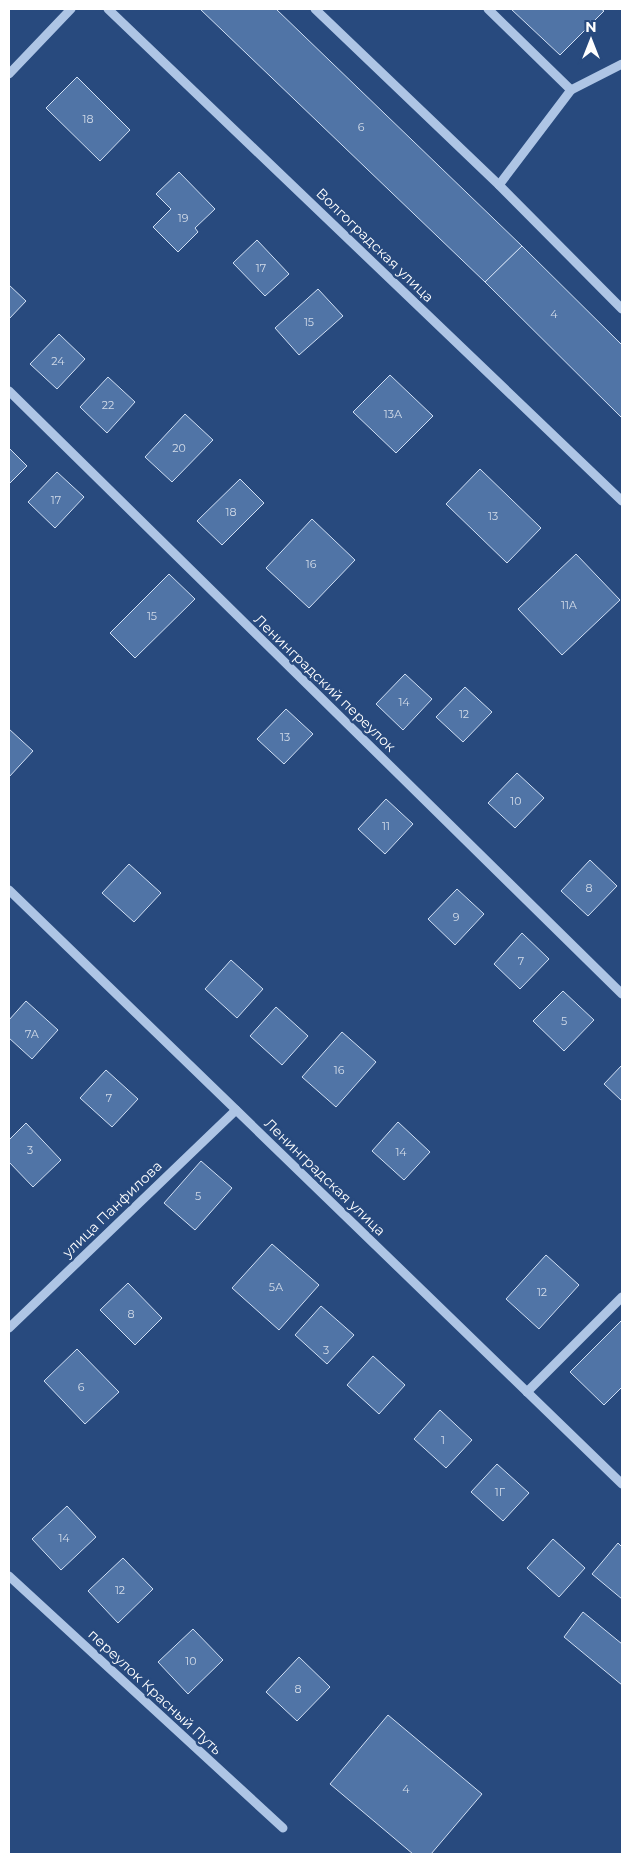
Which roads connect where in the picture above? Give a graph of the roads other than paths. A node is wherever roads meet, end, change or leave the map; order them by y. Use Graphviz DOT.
graph roads {
  1 [pos="71,9"];
  2 [pos="108,9"];
  3 [pos="315,9"];
  4 [pos="488,9"];
  5 [pos="622,64"];
  6 [pos="9,74"];
  7 [pos="571,90"];
  8 [pos="498,185"];
  9 [pos="622,309"];
  10 [pos="9,391"];
  11 [pos="622,501"];
  12 [pos="9,890"];
  13 [pos="622,994"];
  14 [pos="236,1110"];
  15 [pos="622,1297"];
  16 [pos="9,1328"];
  17 [pos="527,1392"];
  18 [pos="622,1484"];
  19 [pos="9,1576"];
  20 [pos="283,1828"];
  1 -- 6 [label="street"];
  2 -- 11 [label="street, Волгоградская улица"];
  3 -- 8 [label="street"];
  4 -- 7 [label="street"];
  5 -- 7 [label="street"];
  7 -- 8 [label="street"];
  8 -- 9 [label="street"];
  10 -- 13 [label="street, Ленинградский переулок"];
  12 -- 14 [label="street, Ленинградская улица"];
  14 -- 16 [label="street, улица Панфилова"];
  14 -- 17 [label="street, Ленинградская улица"];
  15 -- 17 [label="street"];
  17 -- 18 [label="street, Ленинградская улица"];
  19 -- 20 [label="street, переулок Красный Путь"];
}
